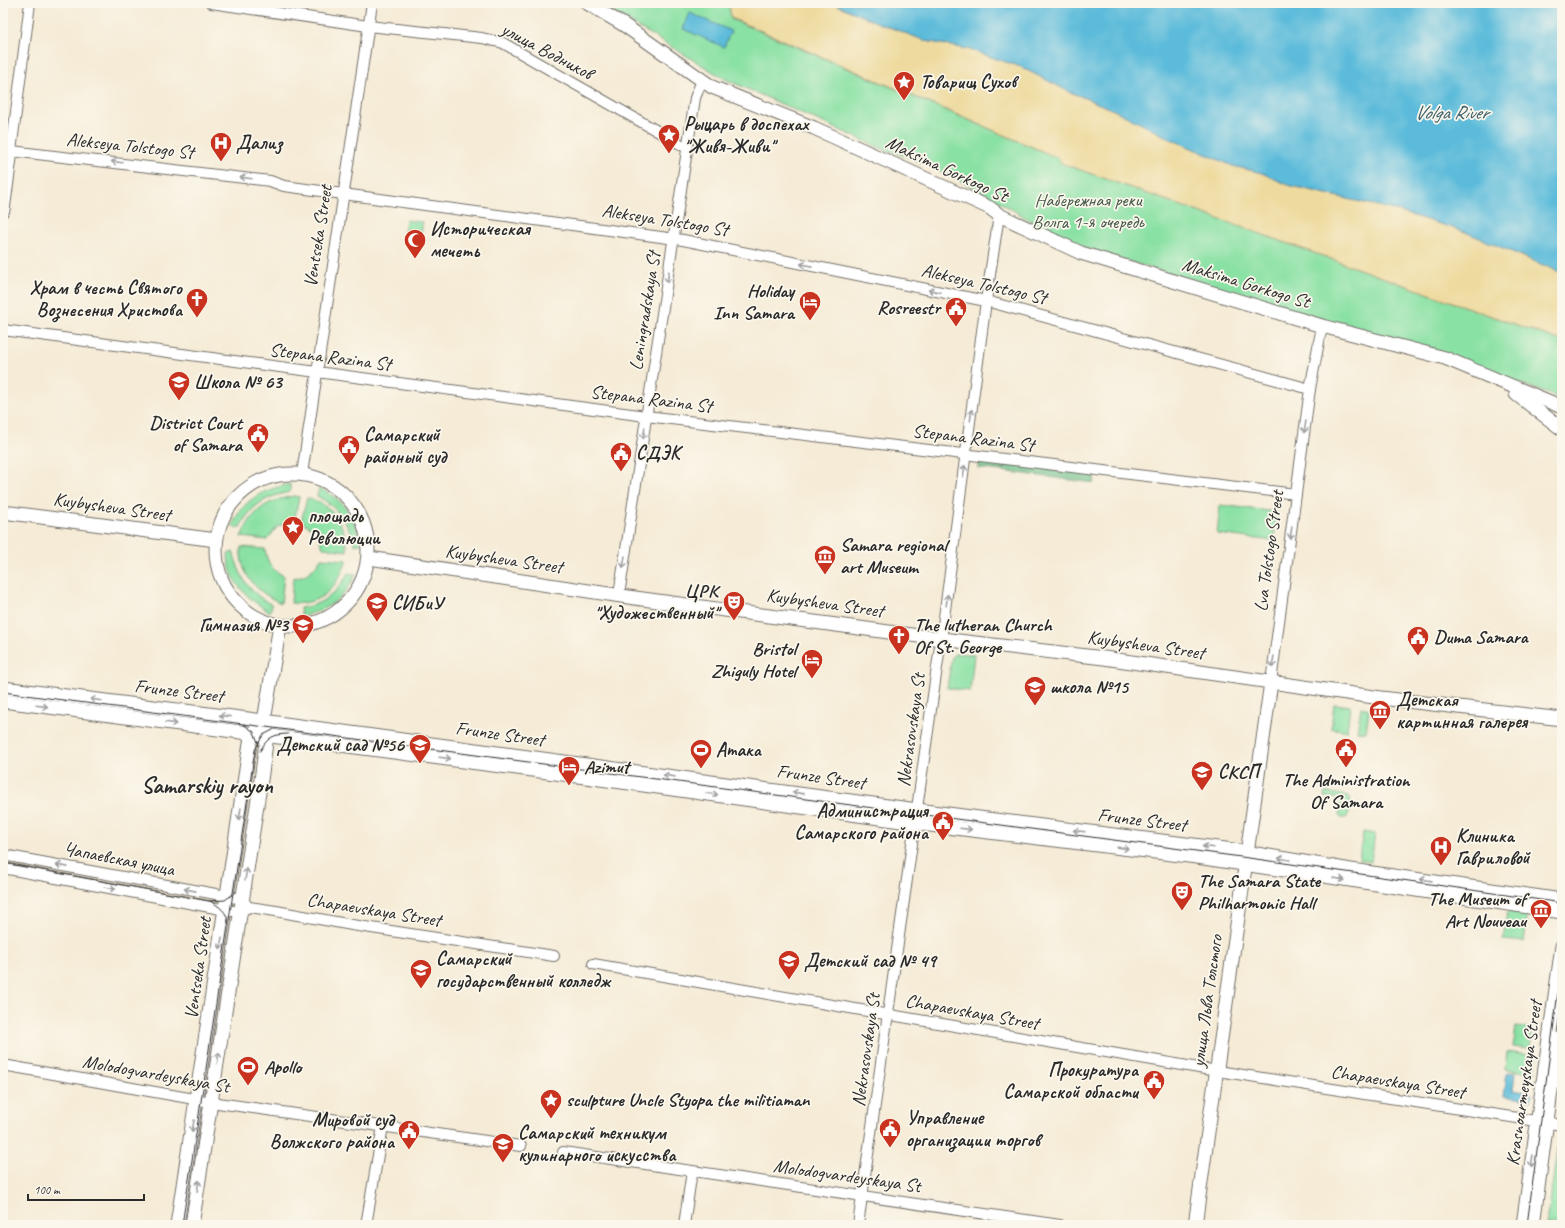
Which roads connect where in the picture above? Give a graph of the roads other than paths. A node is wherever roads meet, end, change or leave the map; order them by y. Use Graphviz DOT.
graph roads {
  1 [pos="30,3"];
  2 [pos="211,3"];
  3 [pos="372,3"];
  4 [pos="587,3"];
  5 [pos="368,26"];
  6 [pos="702,80"];
  7 [pos="687,148"];
  8 [pos="7,150"];
  9 [pos="343,193"];
  10 [pos="3,210"];
  11 [pos="999,215"];
  12 [pos="674,239"];
  13 [pos="986,301"];
  14 [pos="1322,326"];
  15 [pos="3,330"];
  16 [pos="316,372"];
  17 [pos="1504,384"];
  18 [pos="1310,389"];
  19 [pos="1562,407"];
  20 [pos="646,416"];
  21 [pos="1562,429"];
  22 [pos="966,454"];
  23 [pos="302,474"];
  24 [pos="1296,494"];
  25 [pos="3,512"];
  26 [pos="216,540"];
  27 [pos="369,558"];
  28 [pos="619,595"];
  29 [pos="280,624"];
  30 [pos="941,639"];
  31 [pos="1270,682"];
  32 [pos="3,688"];
  33 [pos="3,701"];
  34 [pos="1562,719"];
  35 [pos="264,722"];
  36 [pos="252,734"];
  37 [pos="267,735"];
  38 [pos="916,816"];
  39 [pos="3,855"];
  40 [pos="1246,859"];
  41 [pos="3,868"];
  42 [pos="1562,900"];
  43 [pos="227,903"];
  44 [pos="244,906"];
  45 [pos="1562,912"];
  46 [pos="1562,946"];
  47 [pos="554,956"];
  48 [pos="593,964"];
  49 [pos="1562,1010"];
  50 [pos="888,1015"];
  51 [pos="3,1065"];
  52 [pos="1217,1070"];
  53 [pos="198,1099"];
  54 [pos="211,1102"];
  55 [pos="1542,1123"];
  56 [pos="1562,1125"];
  57 [pos="383,1126"];
  58 [pos="521,1146"];
  59 [pos="563,1152"];
  60 [pos="692,1171"];
  61 [pos="862,1195"];
  62 [pos="177,1225"];
  63 [pos="192,1225"];
  64 [pos="366,1225"];
  65 [pos="684,1225"];
  66 [pos="858,1225"];
  67 [pos="1060,1225"];
  68 [pos="1195,1225"];
  69 [pos="1523,1225"];
  70 [pos="1533,1225"];
  1 -- 8 [label="street"];
  2 -- 5 [label="street, улица Водников"];
  3 -- 5 [label="street, Ventseka Street"];
  4 -- 6 [label="main road, Maksima Gorkogo St"];
  5 -- 7 [label="street, улица Водников"];
  5 -- 9 [label="street, Ventseka Street"];
  6 -- 7 [label="street, Leningradskaya St"];
  6 -- 11 [label="main road, Maksima Gorkogo St"];
  7 -- 12 [label="street, Leningradskaya St"];
  9 -- 8 [label="street, Alekseya Tolstogo St, one-way"];
  8 -- 10 [label="main road"];
  9 -- 12 [label="street, Alekseya Tolstogo St"];
  9 -- 16 [label="street, Ventseka Street"];
  11 -- 13 [label="street, Nekrasovskaya St"];
  11 -- 14 [label="main road, Maksima Gorkogo St"];
  13 -- 12 [label="street, Alekseya Tolstogo St, one-way"];
  12 -- 20 [label="street, Leningradskaya St, one-way"];
  13 -- 18 [label="street, Alekseya Tolstogo St"];
  22 -- 13 [label="street, Nekrasovskaya St, one-way"];
  14 -- 17 [label="main road, Maksima Gorkogo St"];
  14 -- 18 [label="street, Lva Tolstogo Street"];
  15 -- 16 [label="street, Stepana Razina St"];
  16 -- 20 [label="street, Stepana Razina St"];
  16 -- 23 [label="street, Ventseka Street"];
  17 -- 19 [label="main road, Maksima Gorkogo St"];
  17 -- 21 [label="main road"];
  18 -- 24 [label="street, Lva Tolstogo Street, one-way"];
  20 -- 22 [label="street, Stepana Razina St"];
  20 -- 28 [label="street, Leningradskaya St, one-way"];
  22 -- 24 [label="street, Stepana Razina St"];
  30 -- 22 [label="street, Nekrasovskaya St, one-way"];
  23 -- 26 [label="main road"];
  23 -- 27 [label="main road"];
  24 -- 31 [label="street, Lva Tolstogo Street, one-way"];
  25 -- 26 [label="main road, Kuybysheva Street"];
  26 -- 29 [label="main road"];
  27 -- 28 [label="main road, Kuybysheva Street"];
  27 -- 29 [label="main road"];
  28 -- 30 [label="main road, Kuybysheva Street"];
  29 -- 35 [label="main road, Ventseka Street"];
  30 -- 31 [label="main road, Kuybysheva Street"];
  30 -- 38 [label="street, Nekrasovskaya St"];
  31 -- 34 [label="main road, Kuybysheva Street"];
  31 -- 40 [label="main road, Lva Tolstogo Street"];
  35 -- 32 [label="main road, Frunze Street, one-way"];
  33 -- 36 [label="main road, Frunze Street, one-way"];
  35 -- 36 [label="main road"];
  35 -- 37 [label="main road, Ventseka Street"];
  38 -- 35 [label="main road, Frunze Street, one-way"];
  36 -- 37 [label="main road, Frunze Street"];
  36 -- 43 [label="main road, Ventseka Street, one-way"];
  37 -- 38 [label="main road, Frunze Street, one-way"];
  44 -- 37 [label="main road, Ventseka Street, one-way"];
  38 -- 40 [label="main road, Frunze Street"];
  38 -- 50 [label="street, Nekrasovskaya St"];
  43 -- 39 [label="street, Чапаевская улица, one-way"];
  42 -- 40 [label="main road, Frunze Street, one-way"];
  40 -- 45 [label="main road, Frunze Street, one-way"];
  40 -- 52 [label="main road, улица Льва Толстого"];
  41 -- 43 [label="street, Чапаевская улица, one-way"];
  43 -- 44 [label="street, Chapaevskaya Street"];
  43 -- 53 [label="main road, Ventseka Street, one-way"];
  44 -- 47 [label="street, Chapaevskaya Street"];
  54 -- 44 [label="main road, Ventseka Street, one-way"];
  46 -- 55 [label="main road, Krasnoarmeyskaya Street"];
  48 -- 50 [label="street, Chapaevskaya Street"];
  49 -- 55 [label="main road, Krasnoarmeyskaya Street"];
  50 -- 52 [label="street, Chapaevskaya Street"];
  50 -- 61 [label="street, Nekrasovskaya St"];
  51 -- 53 [label="street, Molodogvardeyskaya St"];
  52 -- 55 [label="street, Chapaevskaya Street"];
  52 -- 68 [label="main road, улица Льва Толстого"];
  53 -- 54 [label="street, Molodogvardeyskaya St"];
  53 -- 62 [label="main road, Ventseka Street, one-way"];
  54 -- 57 [label="street, Molodogvardeyskaya St"];
  63 -- 54 [label="main road, Ventseka Street, one-way"];
  55 -- 56 [label="street, Chapaevskaya Street"];
  55 -- 69 [label="main road, Krasnoarmeyskaya Street, one-way"];
  55 -- 70 [label="main road, Krasnoarmeyskaya Street"];
  57 -- 58 [label="street, Molodogvardeyskaya St"];
  57 -- 64 [label="street"];
  59 -- 60 [label="street, Molodogvardeyskaya St"];
  60 -- 61 [label="street, Molodogvardeyskaya St"];
  60 -- 65 [label="street"];
  61 -- 66 [label="street, Nekrasovskaya St"];
  61 -- 67 [label="street, Molodogvardeyskaya St"];
}
